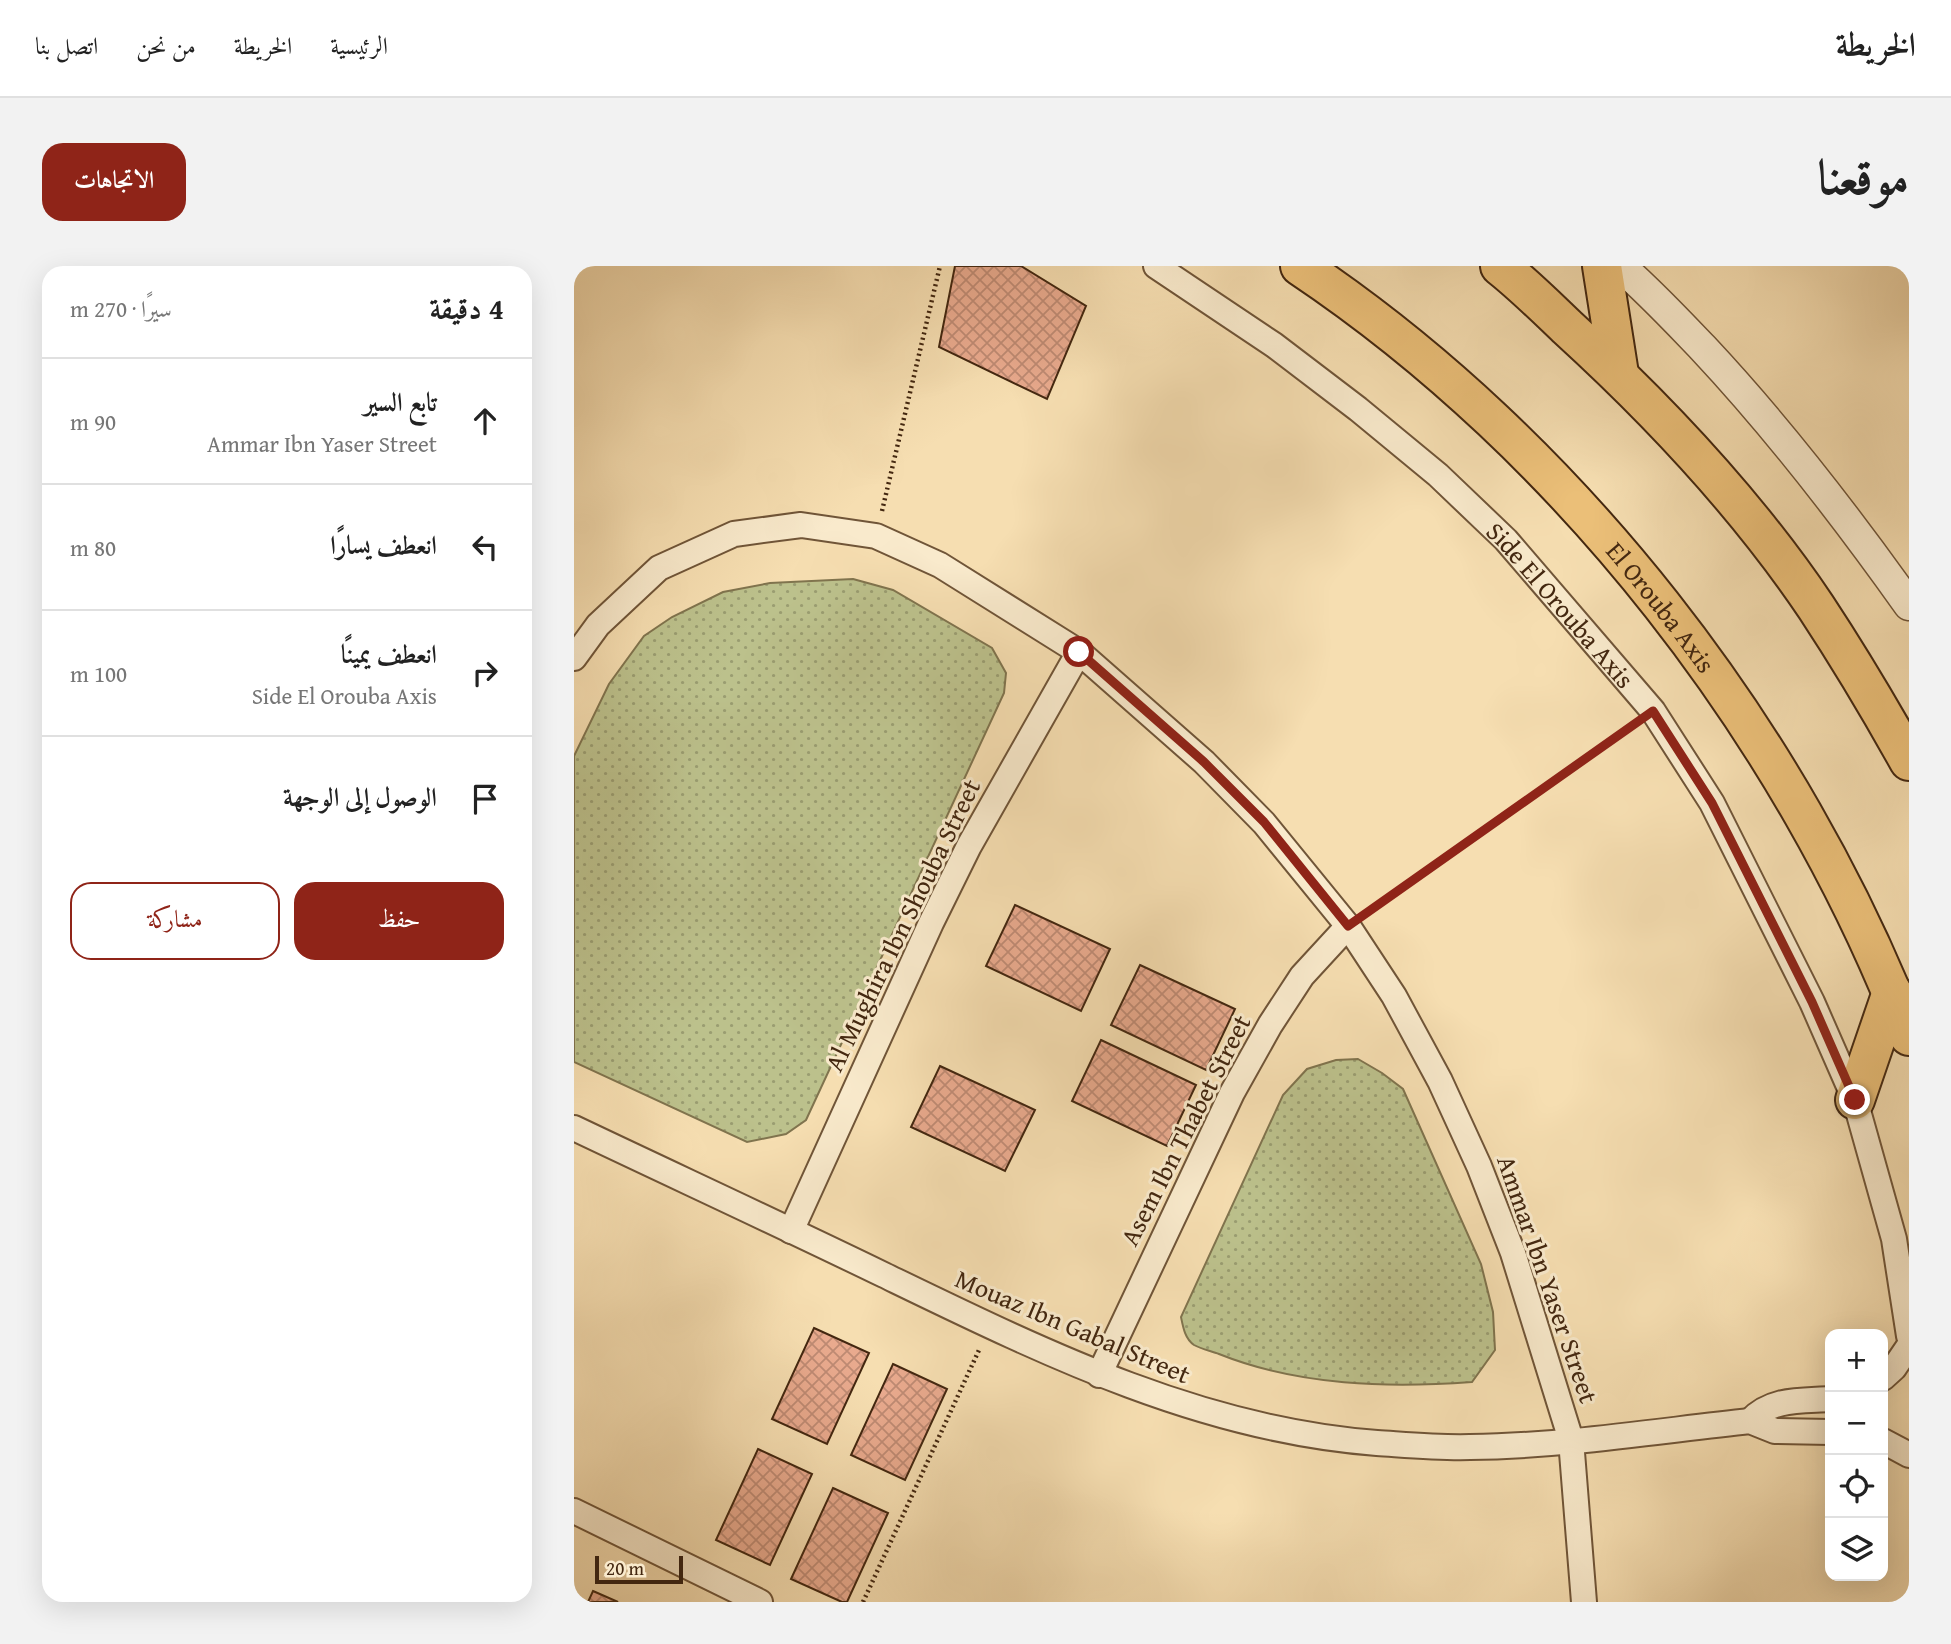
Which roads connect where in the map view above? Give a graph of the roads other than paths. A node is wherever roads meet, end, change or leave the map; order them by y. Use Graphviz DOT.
graph roads {
  1 [pos="1156,266"];
  2 [pos="1300,266"];
  3 [pos="1500,266"];
  4 [pos="1602,266"];
  5 [pos="1620,266"];
  6 [pos="1619,374"];
  7 [pos="1909,605"];
  8 [pos="1079,652"];
  9 [pos="574,658"];
  10 [pos="1909,761"];
  11 [pos="1348,926"];
  12 [pos="1892,992"];
  13 [pos="1909,1036"];
  14 [pos="1855,1100"];
  15 [pos="574,1128"];
  16 [pos="792,1231"];
  17 [pos="1909,1336"];
  18 [pos="1909,1346"];
  19 [pos="1888,1373"];
  20 [pos="1099,1375"];
  21 [pos="1825,1399"];
  22 [pos="1750,1421"];
  23 [pos="1825,1432"];
  24 [pos="1571,1440"];
  25 [pos="1888,1444"];
  26 [pos="1909,1455"];
  27 [pos="574,1511"];
  28 [pos="760,1602"];
  29 [pos="1584,1602"];
  1 -- 14 [label="street, Side El Orouba Axis"];
  2 -- 12 [label="main road, El Orouba Axis"];
  3 -- 6 [label="main road"];
  4 -- 6 [label="main road"];
  5 -- 7 [label="street"];
  6 -- 10 [label="main road"];
  8 -- 9 [label="street, Ammar Ibn Yaser Street"];
  8 -- 11 [label="street, Ammar Ibn Yaser Street"];
  8 -- 16 [label="street, Al Mughira Ibn Shouba Street"];
  11 -- 20 [label="street, Asem Ibn Thabet Street"];
  11 -- 24 [label="street, Ammar Ibn Yaser Street"];
  12 -- 13 [label="main road, El Orouba Axis"];
  12 -- 14 [label="main road"];
  14 -- 17 [label="street, Side El Orouba Axis"];
  15 -- 16 [label="street, Mouaz Ibn Gabal Street"];
  16 -- 20 [label="street, Mouaz Ibn Gabal Street"];
  18 -- 19 [label="street"];
  20 -- 24 [label="street, Mouaz Ibn Gabal Street"];
  21 -- 22 [label="street, Mouaz Ibn Gabal Street"];
  22 -- 23 [label="street, Mouaz Ibn Gabal Street"];
  22 -- 24 [label="street, Mouaz Ibn Gabal Street"];
  24 -- 29 [label="street, Ammar Ibn Yaser Street"];
  25 -- 26 [label="street"];
  27 -- 28 [label="street"];
}
